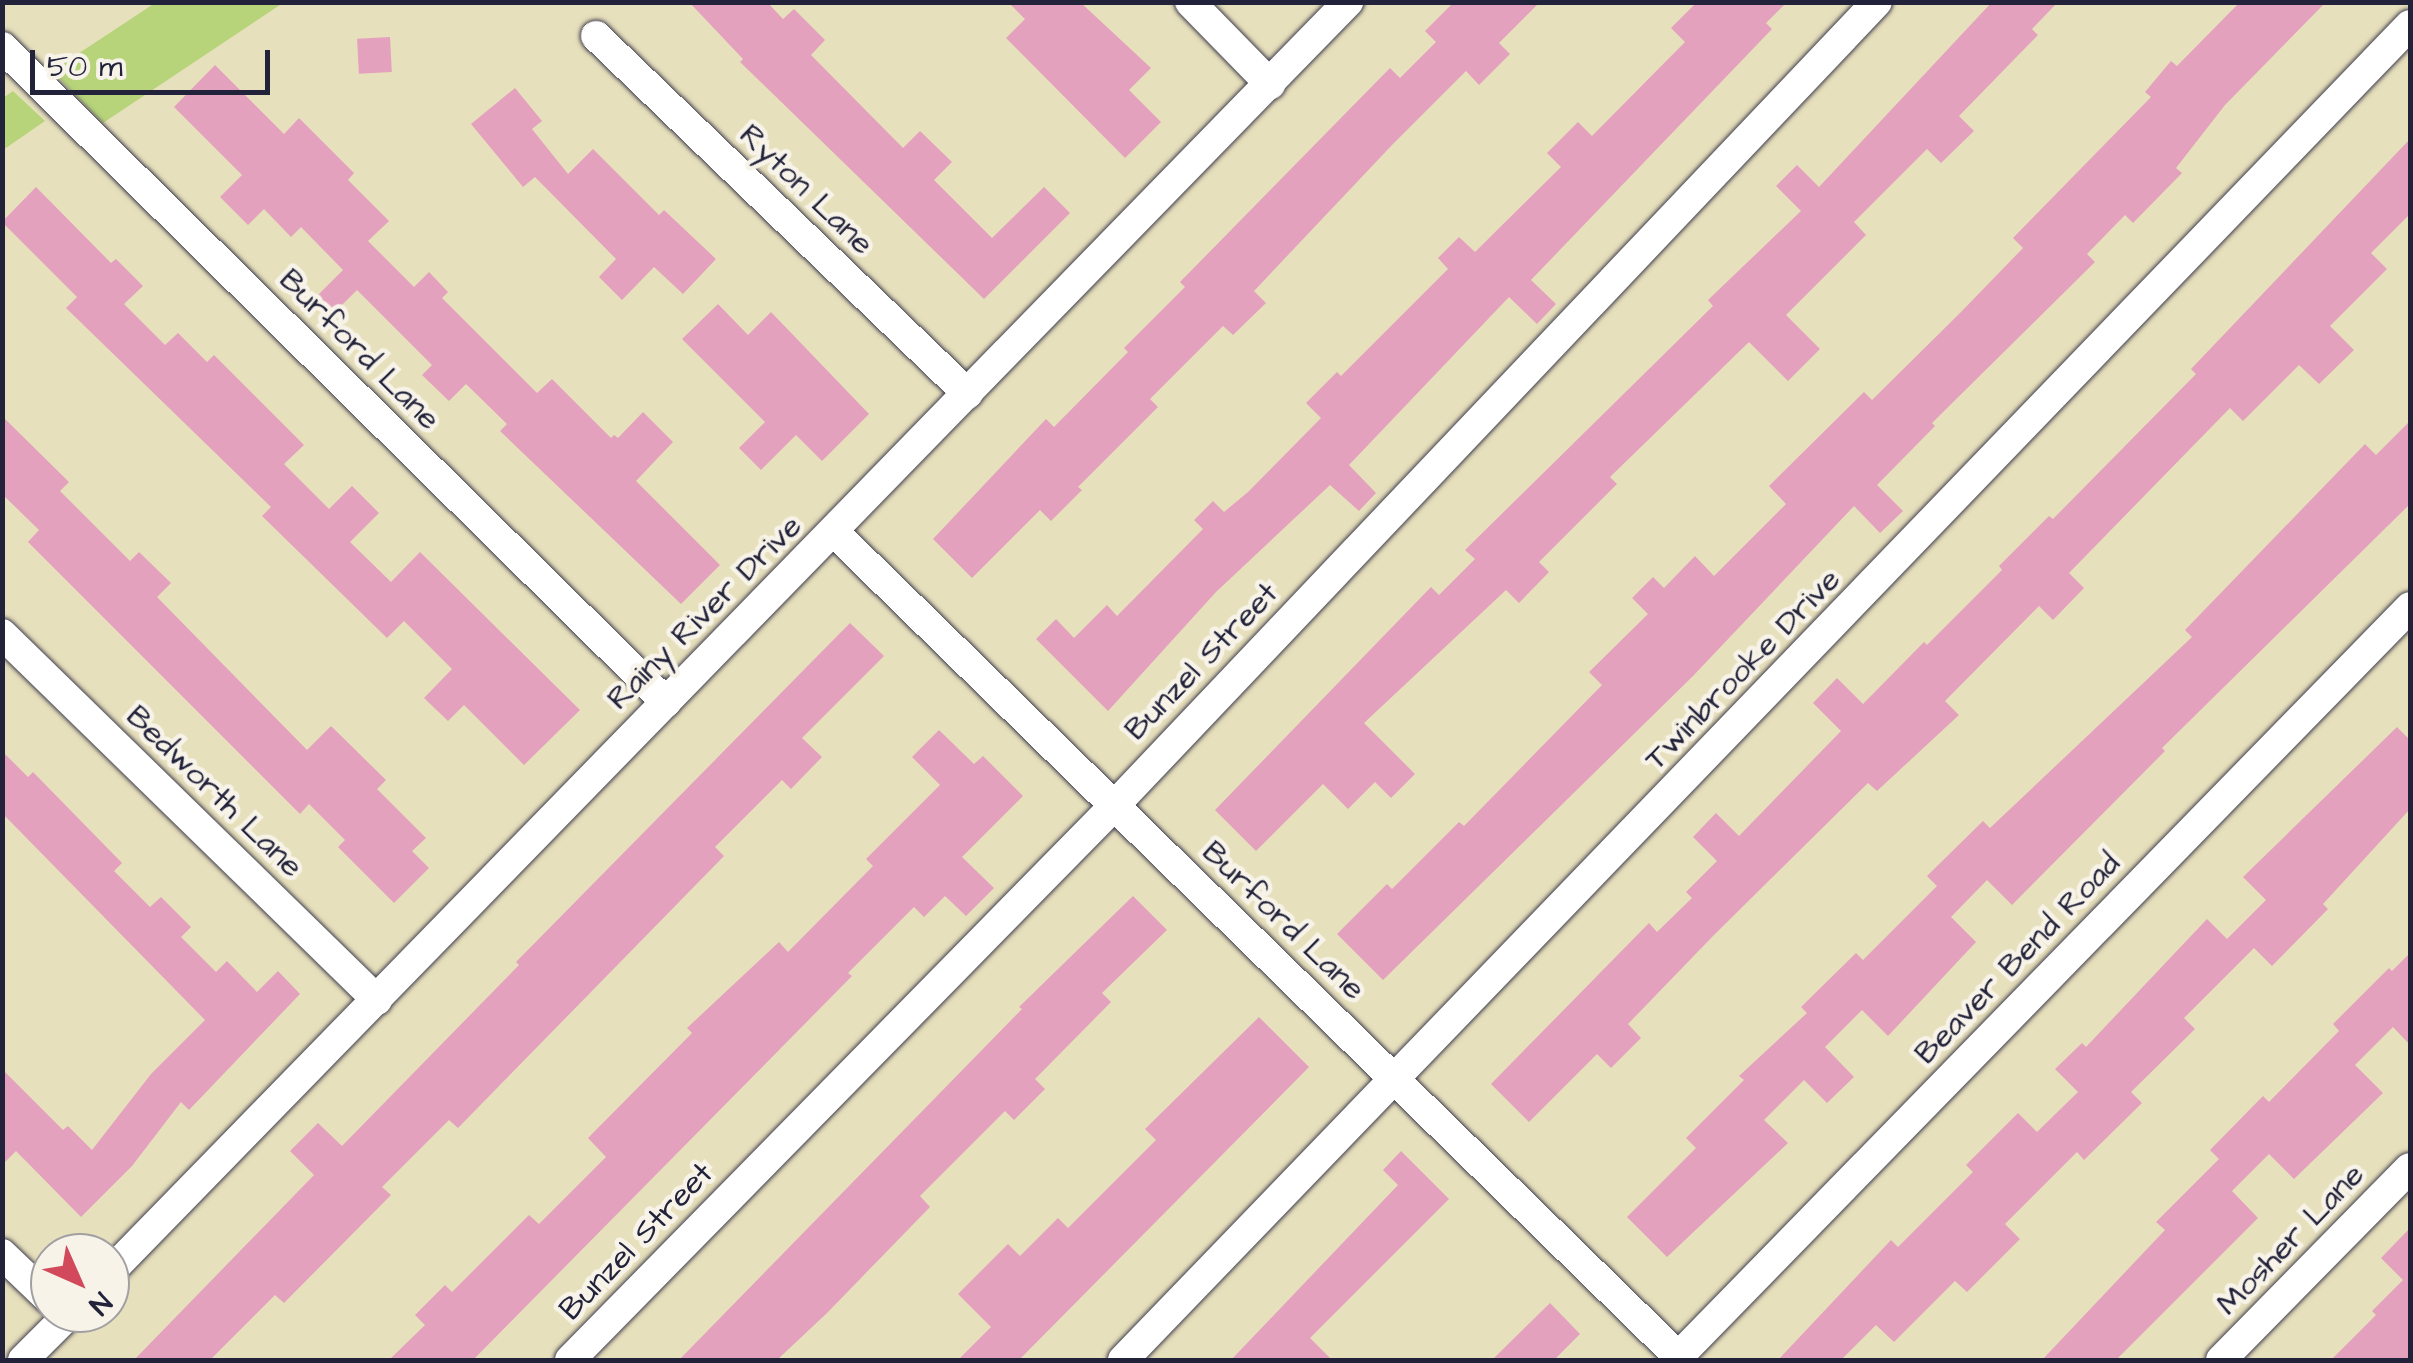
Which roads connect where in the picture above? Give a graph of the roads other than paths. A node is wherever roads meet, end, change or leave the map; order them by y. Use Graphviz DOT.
graph roads {
  1 [pos="1190,2"];
  2 [pos="1348,2"];
  3 [pos="1876,2"];
  4 [pos="2410,26"];
  5 [pos="596,36"];
  6 [pos="2,47"];
  7 [pos="1270,84"];
  8 [pos="968,394"];
  9 [pos="834,532"];
  10 [pos="2410,607"];
  11 [pos="2,634"];
  12 [pos="666,702"];
  13 [pos="1114,806"];
  14 [pos="377,1000"];
  15 [pos="1396,1082"];
  16 [pos="2410,1168"];
  17 [pos="130,1252"];
  18 [pos="2,1254"];
  19 [pos="30,1281"];
  20 [pos="44,1333"];
  21 [pos="1679,1359"];
  22 [pos="23,1360"];
  23 [pos="570,1360"];
  24 [pos="1123,1360"];
  25 [pos="2221,1360"];
  1 -- 7 [label="street"];
  2 -- 7 [label="street, Rainy River Drive"];
  3 -- 13 [label="street, Bunzel Street"];
  4 -- 15 [label="street, Twinbrooke Drive"];
  5 -- 8 [label="street, Ryton Lane"];
  6 -- 12 [label="street, Burford Lane"];
  7 -- 8 [label="street, Rainy River Drive"];
  8 -- 9 [label="street, Rainy River Drive"];
  9 -- 12 [label="street, Rainy River Drive"];
  9 -- 13 [label="street, Burford Lane"];
  10 -- 21 [label="street, Beaver Bend Road"];
  11 -- 14 [label="street, Bedworth Lane"];
  12 -- 14 [label="street, Rainy River Drive"];
  13 -- 15 [label="street, Burford Lane"];
  13 -- 23 [label="street, Bunzel Street"];
  14 -- 17 [label="street, Rainy River Drive"];
  15 -- 21 [label="street, Burford Lane"];
  15 -- 24 [label="street, Twinbrooke Drive"];
  16 -- 25 [label="street, Mosher Lane"];
  18 -- 19 [label="street"];
  20 -- 22 [label="street"];
}
